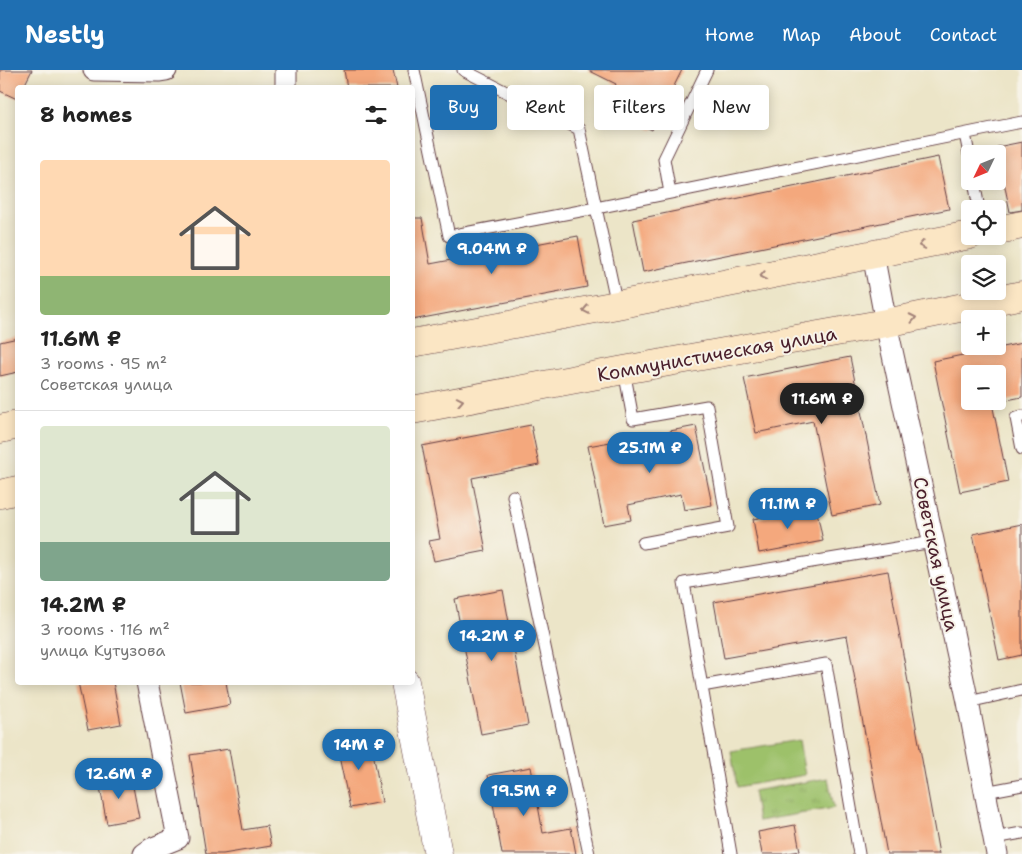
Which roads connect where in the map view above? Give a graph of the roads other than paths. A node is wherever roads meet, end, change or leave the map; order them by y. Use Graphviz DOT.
graph roads {
  1 [pos="94,70"];
  2 [pos="166,70"];
  3 [pos="286,70"];
  4 [pos="414,70"];
  5 [pos="463,70"];
  6 [pos="707,70"];
  7 [pos="286,85"];
  8 [pos="1022,122"];
  9 [pos="965,134"];
  10 [pos="967,145"];
  11 [pos="670,193"];
  12 [pos="596,208"];
  13 [pos="1022,225"];
  14 [pos="1006,228"];
  15 [pos="961,237"];
  16 [pos="873,254"];
  17 [pos="1022,295"];
  18 [pos="617,305"];
  19 [pos="886,323"];
  20 [pos="415,342"];
  21 [pos="624,370"];
  22 [pos="415,409"];
  23 [pos="1022,416"];
  24 [pos="15,426"];
  25 [pos="0,428"];
  26 [pos="1022,449"];
  27 [pos="15,491"];
  28 [pos="0,494"];
  29 [pos="514,496"];
  30 [pos="933,542"];
  31 [pos="643,543"];
  32 [pos="148,685"];
  33 [pos="406,685"];
  34 [pos="702,686"];
  35 [pos="1022,690"];
  36 [pos="968,702"];
  37 [pos="1022,785"];
  38 [pos="985,792"];
  39 [pos="1022,832"];
  40 [pos="996,846"];
  41 [pos="144,854"];
  42 [pos="438,854"];
  43 [pos="589,854"];
  44 [pos="732,854"];
  45 [pos="859,854"];
  1 -- 2 [label="street"];
  3 -- 7 [label="street"];
  4 -- 12 [label="lane"];
  5 -- 12 [label="lane"];
  6 -- 11 [label="lane"];
  8 -- 9 [label="lane"];
  9 -- 10 [label="lane"];
  9 -- 11 [label="lane"];
  11 -- 12 [label="lane"];
  12 -- 18 [label="lane"];
  13 -- 14 [label="main road"];
  15 -- 16 [label="main road, one-way"];
  16 -- 18 [label="main road, one-way"];
  16 -- 19 [label="street, Советская улица"];
  19 -- 17 [label="main road, Коммунистическая улица, one-way"];
  18 -- 20 [label="main road, one-way"];
  19 -- 21 [label="main road, Коммунистическая улица"];
  19 -- 30 [label="street, Советская улица"];
  22 -- 21 [label="main road, Коммунистическая улица, one-way"];
  21 -- 31 [label="lane"];
  23 -- 26 [label="lane"];
  24 -- 25 [label="main road"];
  27 -- 28 [label="main road"];
  29 -- 43 [label="lane"];
  30 -- 34 [label="lane"];
  30 -- 36 [label="street, Советская улица"];
  32 -- 41 [label="street"];
  33 -- 42 [label="street"];
  34 -- 44 [label="lane"];
  34 -- 45 [label="lane"];
  35 -- 36 [label="lane"];
  36 -- 38 [label="street, Советская улица"];
  37 -- 38 [label="lane"];
  38 -- 40 [label="street, Советская улица"];
  39 -- 40 [label="lane"];
}
